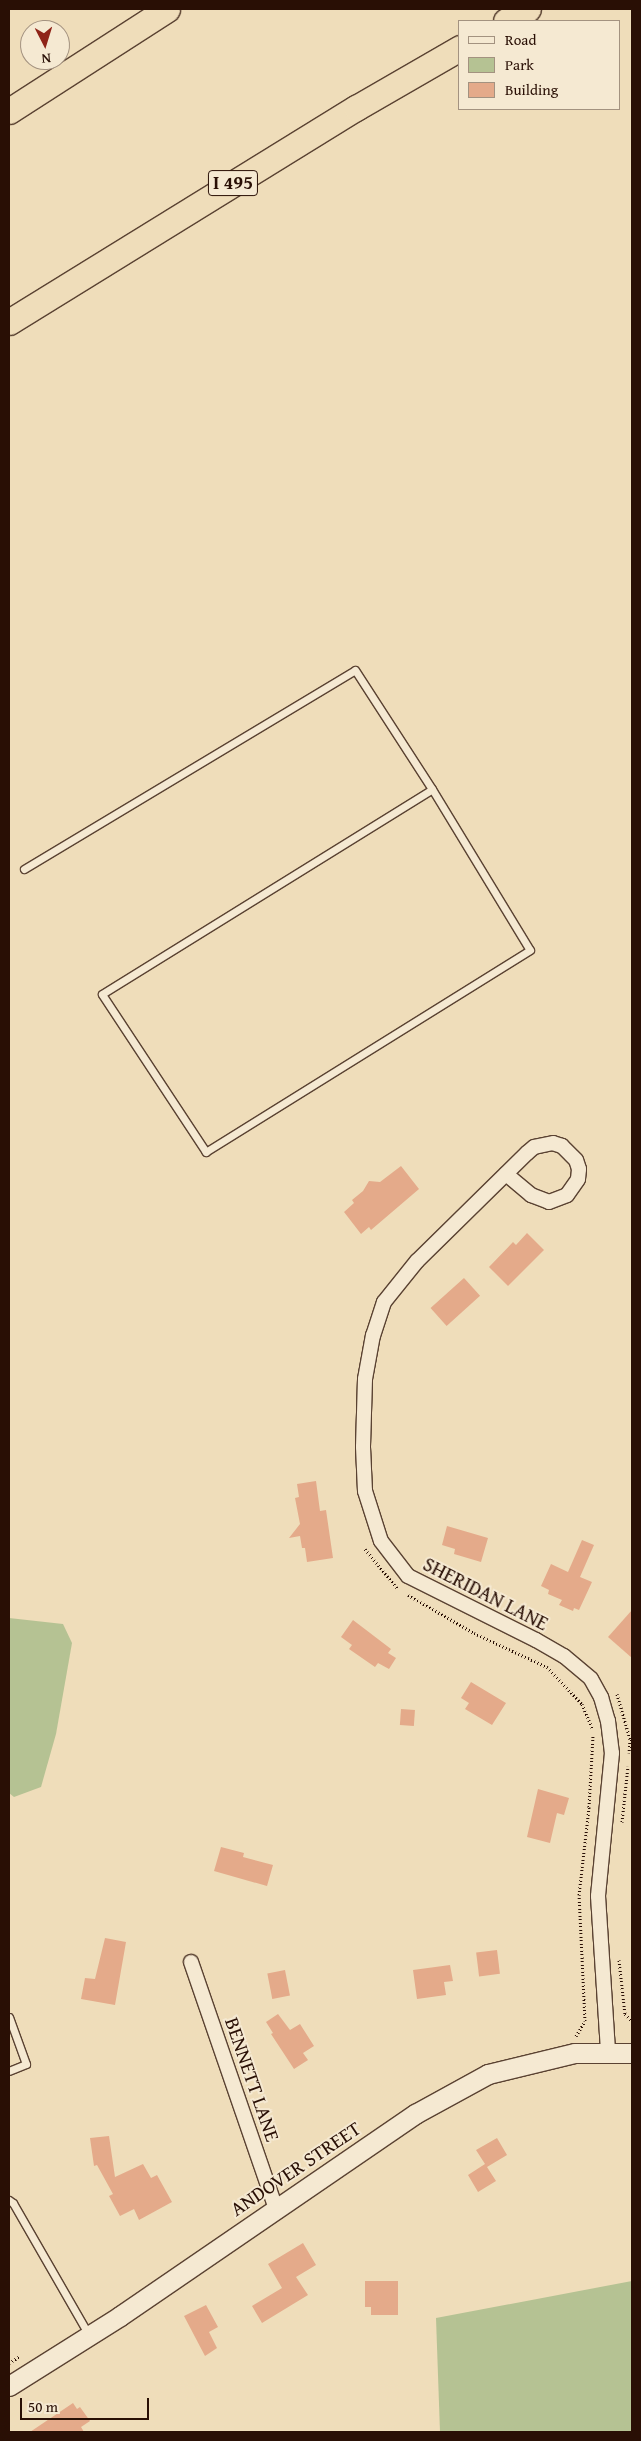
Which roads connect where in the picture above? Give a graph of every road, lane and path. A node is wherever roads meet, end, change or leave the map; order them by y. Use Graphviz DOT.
graph roads {
  1 [pos="166,9"];
  2 [pos="528,9"];
  3 [pos="508,20"];
  4 [pos="458,49"];
  5 [pos="9,111"];
  6 [pos="9,322"];
  7 [pos="432,789"];
  8 [pos="24,869"];
  9 [pos="506,1174"];
  10 [pos="365,1550"];
  11 [pos="616,1692"];
  12 [pos="628,1756"];
  13 [pos="628,1765"];
  14 [pos="622,1829"];
  15 [pos="619,1954"];
  16 [pos="192,1962"];
  17 [pos="9,2017"];
  18 [pos="632,2021"];
  19 [pos="572,2038"];
  20 [pos="608,2052"];
  21 [pos="632,2053"];
  22 [pos="9,2071"];
  23 [pos="9,2200"];
  24 [pos="276,2209"];
  25 [pos="89,2336"];
  26 [pos="9,2386"];
  1 -- 5 [label="highway"];
  2 -- 3 [label="highway"];
  4 -- 6 [label="highway, I 495"];
  7 -- 7 [label="lane"];
  7 -- 8 [label="lane"];
  9 -- 9 [label="street, SHERIDAN LANE"];
  9 -- 20 [label="street, SHERIDAN LANE"];
  10 -- 19 [label="path"];
  11 -- 12 [label="path"];
  13 -- 14 [label="path"];
  15 -- 18 [label="path"];
  16 -- 24 [label="street, BENNETT LANE"];
  17 -- 22 [label="lane"];
  20 -- 21 [label="main road, ANDOVER STREET"];
  20 -- 24 [label="main road, ANDOVER STREET"];
  23 -- 25 [label="lane"];
  24 -- 25 [label="main road, ANDOVER STREET"];
  25 -- 26 [label="main road, ANDOVER STREET"];
}
